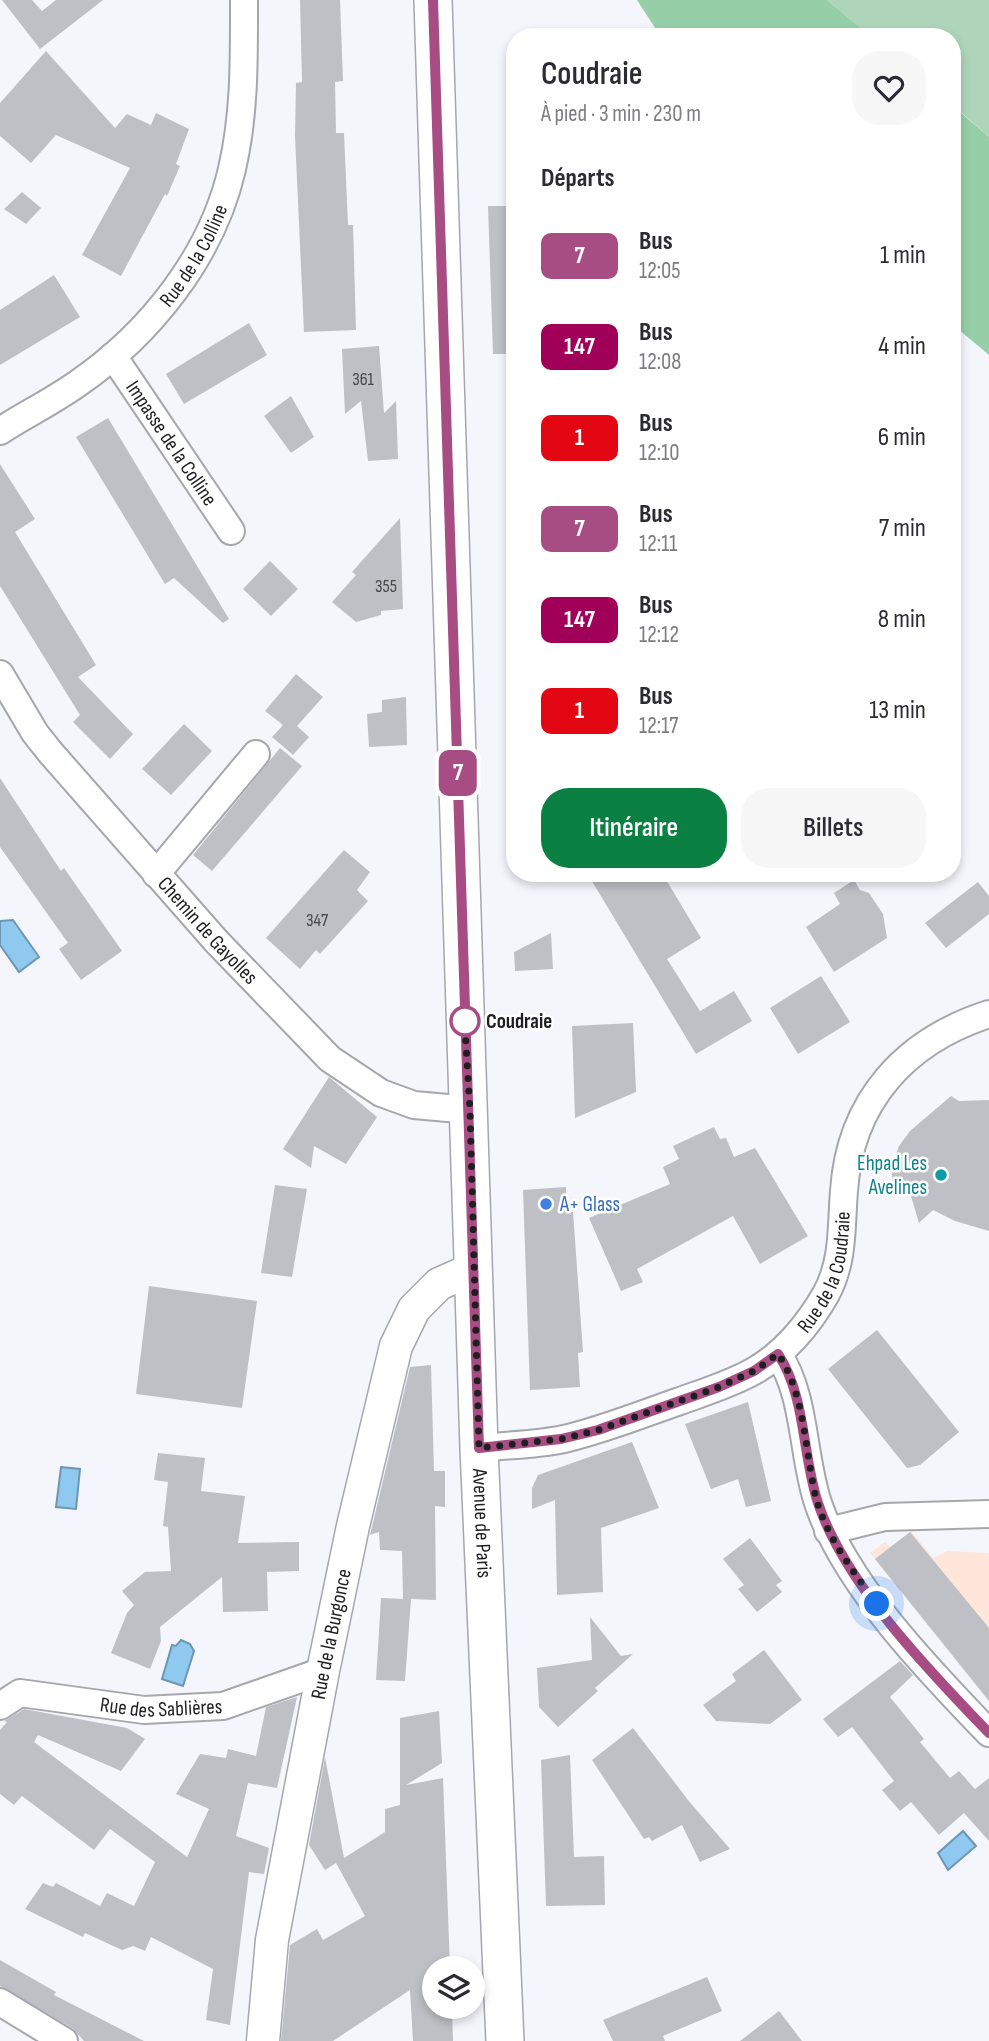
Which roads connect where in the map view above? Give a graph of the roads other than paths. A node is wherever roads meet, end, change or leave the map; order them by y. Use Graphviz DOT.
graph roads {
  1 [pos="244,0"];
  2 [pos="433,0"];
  3 [pos="113,356"];
  4 [pos="0,431"];
  5 [pos="231,531"];
  6 [pos="0,674"];
  7 [pos="256,754"];
  8 [pos="156,874"];
  9 [pos="989,1014"];
  10 [pos="470,1110"];
  11 [pos="475,1268"];
  12 [pos="778,1354"];
  13 [pos="479,1448"];
  14 [pos="989,1514"];
  15 [pos="828,1531"];
  16 [pos="323,1671"];
  17 [pos="0,1706"];
  18 [pos="989,1733"];
  19 [pos="0,2002"];
  20 [pos="65,2041"];
  21 [pos="263,2041"];
  22 [pos="505,2041"];
  1 -- 3 [label="street, Rue de la Colline"];
  2 -- 10 [label="main road, Avenue de Paris"];
  3 -- 4 [label="street, Rue de la Colline"];
  3 -- 5 [label="street, Impasse de la Colline"];
  6 -- 8 [label="street, Chemin de Gayolles"];
  7 -- 8 [label="street"];
  8 -- 10 [label="street, Chemin de Gayolles"];
  9 -- 12 [label="street, Rue de la Coudraie"];
  10 -- 11 [label="main road, Avenue de Paris"];
  11 -- 13 [label="main road, Avenue de Paris"];
  11 -- 16 [label="street, Rue de la Burgonce"];
  12 -- 13 [label="street, Rue de la Coudraie"];
  12 -- 15 [label="street"];
  13 -- 22 [label="main road, Avenue de Paris"];
  14 -- 15 [label="street"];
  15 -- 18 [label="street"];
  16 -- 17 [label="street, Rue des Sablières"];
  16 -- 21 [label="street, Rue de la Burgonce"];
  19 -- 20 [label="street"];
}
